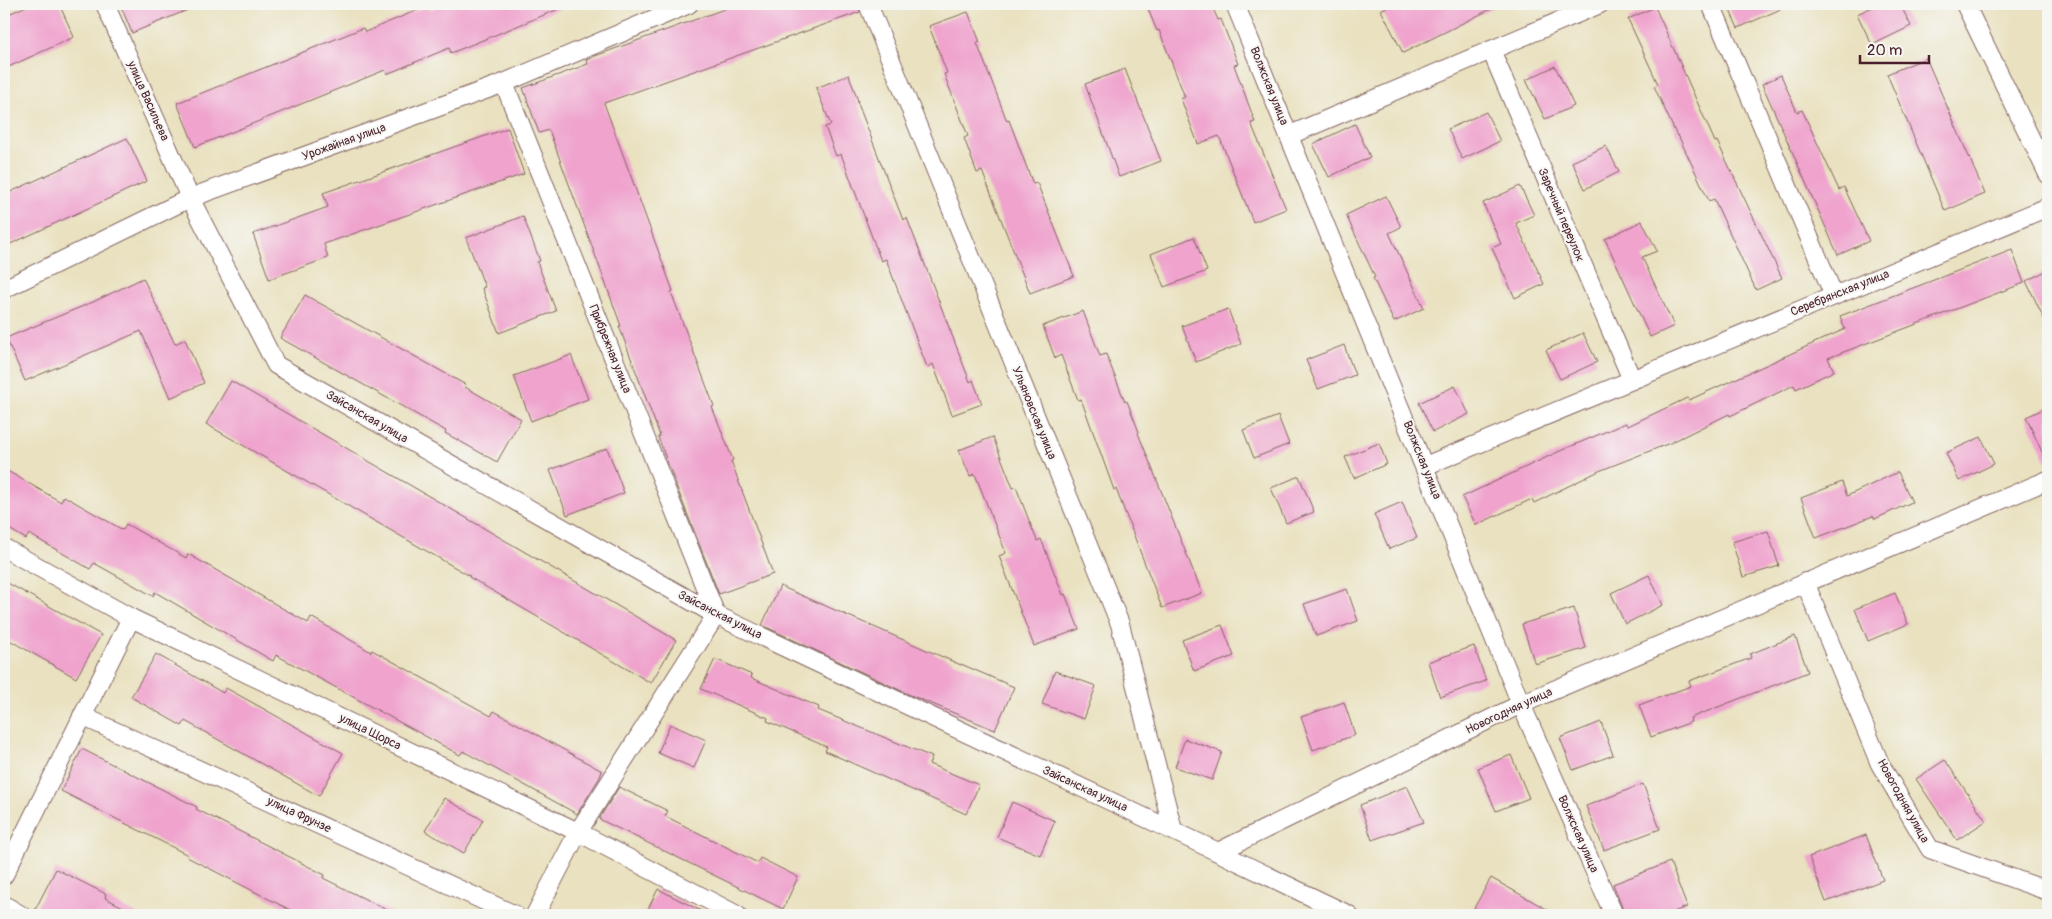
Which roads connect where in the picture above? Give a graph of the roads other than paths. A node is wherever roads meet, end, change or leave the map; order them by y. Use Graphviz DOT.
graph roads {
  1 [pos="105,4"];
  2 [pos="689,4"];
  3 [pos="868,4"];
  4 [pos="1235,4"];
  5 [pos="1600,4"];
  6 [pos="1711,4"];
  7 [pos="1965,4"];
  8 [pos="1491,50"];
  9 [pos="504,83"];
  10 [pos="1290,135"];
  11 [pos="2048,174"];
  12 [pos="190,198"];
  13 [pos="2048,207"];
  14 [pos="4,290"];
  15 [pos="1834,296"];
  16 [pos="1632,380"];
  17 [pos="1424,466"];
  18 [pos="2048,480"];
  19 [pos="4,548"];
  20 [pos="1805,582"];
  21 [pos="716,615"];
  22 [pos="131,618"];
  23 [pos="1521,704"];
  24 [pos="82,716"];
  25 [pos="1173,830"];
  26 [pos="578,832"];
  27 [pos="1218,852"];
  28 [pos="4,875"];
  29 [pos="2048,891"];
  30 [pos="4,905"];
  31 [pos="21,915"];
  32 [pos="515,915"];
  33 [pos="535,915"];
  34 [pos="737,915"];
  35 [pos="1349,915"];
  36 [pos="1614,915"];
  1 -- 12 [label="street, улица Васильева"];
  2 -- 9 [label="street, Урожайная улица"];
  3 -- 25 [label="street, Ульяновская улица"];
  4 -- 10 [label="street, Волжская улица"];
  5 -- 8 [label="street"];
  6 -- 15 [label="street"];
  7 -- 11 [label="street"];
  8 -- 10 [label="street"];
  8 -- 16 [label="street, Заречный переулок"];
  9 -- 12 [label="street, Урожайная улица"];
  9 -- 21 [label="street, Прибрежная улица"];
  10 -- 17 [label="street, Волжская улица"];
  12 -- 14 [label="street, Урожайная улица"];
  12 -- 21 [label="street, Зайсанская улица"];
  13 -- 15 [label="street, Серебрянская улица"];
  15 -- 16 [label="street, Серебрянская улица"];
  16 -- 17 [label="street, Серебрянская улица"];
  17 -- 23 [label="street, Волжская улица"];
  18 -- 20 [label="street, Новогодняя улица"];
  19 -- 22 [label="street, улица Щорса"];
  20 -- 23 [label="street, Новогодняя улица"];
  20 -- 29 [label="street, Новогодняя улица"];
  21 -- 25 [label="street, Зайсанская улица"];
  21 -- 26 [label="street"];
  22 -- 24 [label="street"];
  22 -- 26 [label="street, улица Щорса"];
  23 -- 27 [label="street, Новогодняя улица"];
  23 -- 36 [label="street, Волжская улица"];
  24 -- 28 [label="street"];
  24 -- 32 [label="street, улица Фрунзе"];
  25 -- 27 [label="street, Зайсанская улица"];
  26 -- 33 [label="street"];
  26 -- 34 [label="street, улица Щорса"];
  27 -- 35 [label="street, Зайсанская улица"];
  30 -- 31 [label="street"];
}
